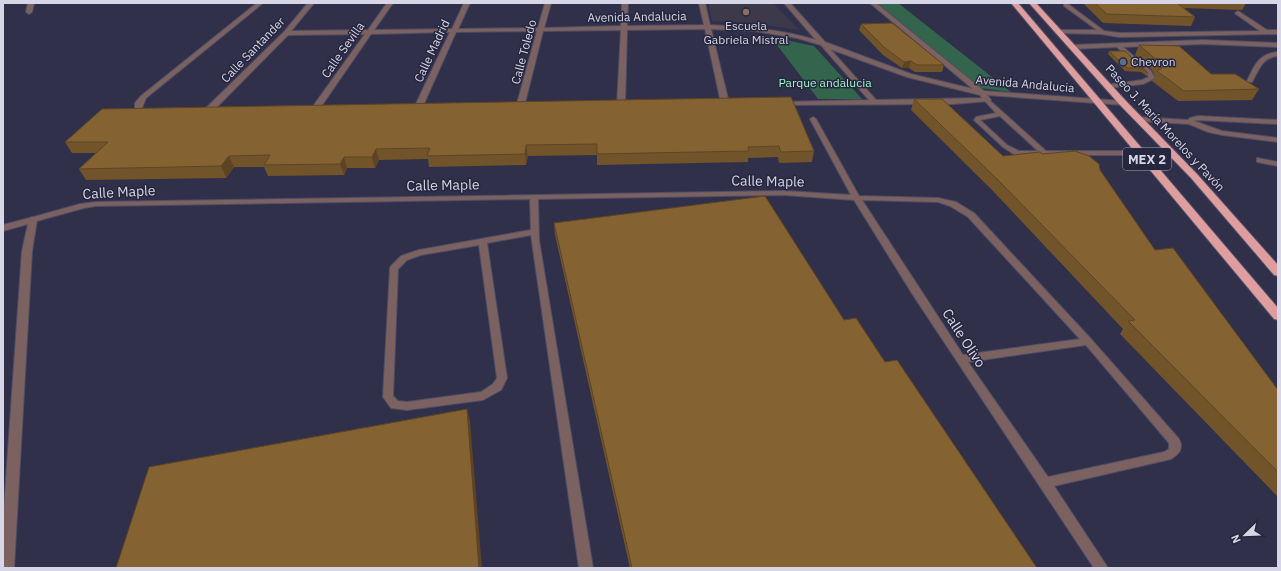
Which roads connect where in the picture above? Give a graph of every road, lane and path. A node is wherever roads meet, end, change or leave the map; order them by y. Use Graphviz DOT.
graph roads {
  1 [pos="31,3"];
  2 [pos="260,3"];
  3 [pos="311,3"];
  4 [pos="390,3"];
  5 [pos="467,3"];
  6 [pos="548,3"];
  7 [pos="625,3"];
  8 [pos="702,3"];
  9 [pos="787,3"];
  10 [pos="873,3"];
  11 [pos="1014,3"];
  12 [pos="1032,3"];
  13 [pos="1066,5"];
  14 [pos="29,12"];
  15 [pos="1238,13"];
  16 [pos="706,27"];
  17 [pos="625,28"];
  18 [pos="455,29"];
  19 [pos="542,29"];
  20 [pos="370,31"];
  21 [pos="1103,32"];
  22 [pos="1266,32"];
  23 [pos="1278,32"];
  24 [pos="286,33"];
  25 [pos="1060,35"];
  26 [pos="1119,35"];
  27 [pos="1110,38"];
  28 [pos="824,44"];
  29 [pos="1269,44"];
  30 [pos="1278,44"];
  31 [pos="1119,46"];
  32 [pos="1072,47"];
  33 [pos="1278,50"];
  34 [pos="1278,54"];
  35 [pos="1250,81"];
  36 [pos="1108,86"];
  37 [pos="984,97"];
  38 [pos="1099,101"];
  39 [pos="875,102"];
  40 [pos="717,103"];
  41 [pos="769,103"];
  42 [pos="1123,103"];
  43 [pos="621,104"];
  44 [pos="520,107"];
  45 [pos="410,108"];
  46 [pos="315,109"];
  47 [pos="209,111"];
  48 [pos="157,112"];
  49 [pos="1000,114"];
  50 [pos="813,119"];
  51 [pos="1140,119"];
  52 [pos="1190,122"];
  53 [pos="1278,122"];
  54 [pos="1278,140"];
  55 [pos="1141,152"];
  56 [pos="1044,153"];
  57 [pos="1260,160"];
  58 [pos="1278,164"];
  59 [pos="534,196"];
  60 [pos="856,198"];
  61 [pos="33,220"];
  62 [pos="3,228"];
  63 [pos="535,232"];
  64 [pos="483,242"];
  65 [pos="1278,272"];
  66 [pos="1278,316"];
  67 [pos="1088,341"];
  68 [pos="961,359"];
  69 [pos="1046,483"];
  70 [pos="7,568"];
  71 [pos="586,568"];
  72 [pos="1101,568"];
  1 -- 14 [label="street"];
  2 -- 48 [label="street"];
  3 -- 24 [label="street, Calle Santander"];
  4 -- 20 [label="street, Calle Sevilla"];
  5 -- 18 [label="street, Calle Madrid"];
  6 -- 19 [label="street, Calle Toledo"];
  7 -- 17 [label="street"];
  8 -- 16 [label="street"];
  9 -- 28 [label="street"];
  10 -- 37 [label="street"];
  11 -- 38 [label="highway, MEX 2"];
  12 -- 25 [label="highway, Paseo J. María Morelos y Pavón / MEX 2"];
  13 -- 21 [label="lane"];
  15 -- 22 [label="lane"];
  16 -- 17 [label="street, Avenida Andalucia"];
  16 -- 28 [label="street, Avenida Andalucia"];
  16 -- 40 [label="street"];
  17 -- 19 [label="street, Avenida Andalucia"];
  17 -- 43 [label="street"];
  18 -- 19 [label="street, Avenida Andalucia"];
  18 -- 20 [label="street, Avenida Andalucia"];
  18 -- 45 [label="street, Calle Madrid"];
  19 -- 44 [label="street, Calle Toledo"];
  20 -- 24 [label="street, Avenida Andalucia"];
  20 -- 46 [label="street, Calle Sevilla"];
  21 -- 25 [label="lane"];
  21 -- 26 [label="lane"];
  21 -- 27 [label="lane"];
  22 -- 23 [label="lane"];
  22 -- 26 [label="lane"];
  24 -- 47 [label="street, Calle Santander"];
  25 -- 27 [label="lane"];
  25 -- 32 [label="highway, Paseo J. María Morelos y Pavón / MEX 2"];
  26 -- 27 [label="lane"];
  28 -- 37 [label="street, Avenida Andalucia"];
  28 -- 39 [label="street"];
  29 -- 30 [label="lane"];
  29 -- 31 [label="lane"];
  29 -- 33 [label="lane"];
  31 -- 32 [label="lane"];
  31 -- 36 [label="lane"];
  32 -- 36 [label="highway, Paseo J. María Morelos y Pavón / MEX 2"];
  34 -- 35 [label="lane"];
  36 -- 42 [label="highway, Paseo J. María Morelos y Pavón / MEX 2"];
  37 -- 38 [label="street, Avenida Andalucia"];
  37 -- 39 [label="street"];
  37 -- 49 [label="lane"];
  38 -- 42 [label="street, Avenida Andalucia"];
  38 -- 55 [label="highway, MEX 2"];
  39 -- 41 [label="street"];
  42 -- 51 [label="highway, Paseo J. María Morelos y Pavón / MEX 2"];
  49 -- 56 [label="lane"];
  49 -- 56 [label="lane"];
  50 -- 60 [label="lane, Calle Olivo"];
  51 -- 52 [label="lane"];
  51 -- 65 [label="highway, Paseo J. María Morelos y Pavón / MEX 2"];
  52 -- 53 [label="lane"];
  52 -- 54 [label="lane"];
  55 -- 56 [label="lane"];
  55 -- 66 [label="highway, MEX 2"];
  57 -- 58 [label="street"];
  59 -- 60 [label="lane, Calle Maple"];
  59 -- 61 [label="lane, Calle Maple"];
  59 -- 63 [label="lane"];
  60 -- 67 [label="lane, Calle Maple"];
  60 -- 68 [label="lane, Calle Olivo"];
  61 -- 62 [label="street"];
  61 -- 70 [label="street"];
  63 -- 64 [label="lane"];
  63 -- 71 [label="lane"];
  64 -- 64 [label="lane"];
  67 -- 68 [label="lane"];
  67 -- 69 [label="lane, Calle Maple"];
  68 -- 69 [label="lane, Calle Olivo"];
  69 -- 72 [label="lane, Calle Olivo"];
}
